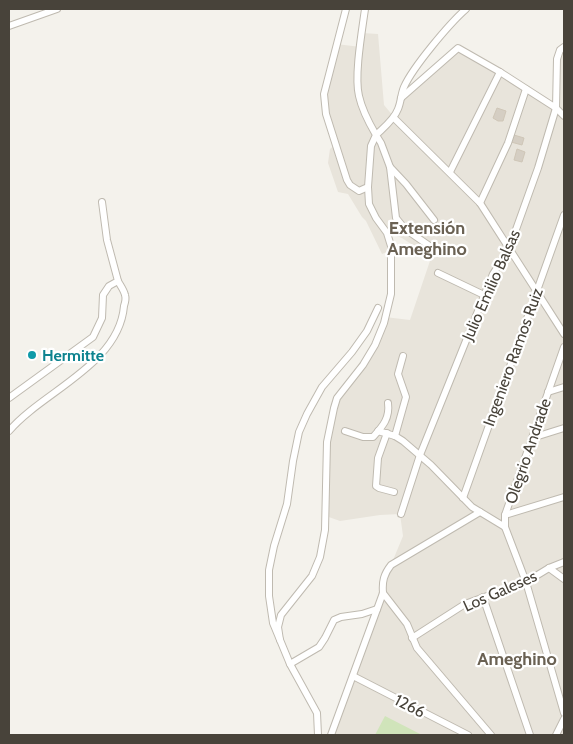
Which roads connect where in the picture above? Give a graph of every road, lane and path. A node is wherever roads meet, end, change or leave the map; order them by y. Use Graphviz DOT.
graph roads {
  1 [pos="57,9"];
  2 [pos="346,9"];
  3 [pos="365,9"];
  4 [pos="466,9"];
  5 [pos="459,12"];
  6 [pos="9,26"];
  7 [pos="562,48"];
  8 [pos="500,72"];
  9 [pos="526,89"];
  10 [pos="401,98"];
  11 [pos="556,108"];
  12 [pos="564,116"];
  13 [pos="394,118"];
  14 [pos="376,135"];
  15 [pos="390,167"];
  16 [pos="450,172"];
  17 [pos="368,187"];
  18 [pos="102,202"];
  19 [pos="480,203"];
  20 [pos="564,215"];
  21 [pos="434,220"];
  22 [pos="434,249"];
  23 [pos="509,249"];
  24 [pos="438,273"];
  25 [pos="118,281"];
  26 [pos="536,291"];
  27 [pos="484,295"];
  28 [pos="378,308"];
  29 [pos="564,334"];
  30 [pos="564,346"];
  31 [pos="402,356"];
  32 [pos="564,387"];
  33 [pos="548,392"];
  34 [pos="9,398"];
  35 [pos="388,403"];
  36 [pos="564,428"];
  37 [pos="9,431"];
  38 [pos="378,431"];
  39 [pos="345,432"];
  40 [pos="388,434"];
  41 [pos="395,436"];
  42 [pos="532,438"];
  43 [pos="420,455"];
  44 [pos="394,492"];
  45 [pos="564,497"];
  46 [pos="463,498"];
  47 [pos="480,512"];
  48 [pos="400,514"];
  49 [pos="505,515"];
  50 [pos="505,527"];
  51 [pos="564,562"];
  52 [pos="549,568"];
  53 [pos="564,579"];
  54 [pos="526,582"];
  55 [pos="383,592"];
  56 [pos="483,597"];
  57 [pos="377,609"];
  58 [pos="412,638"];
  59 [pos="280,640"];
  60 [pos="290,664"];
  61 [pos="353,676"];
  62 [pos="564,713"];
  63 [pos="564,719"];
  64 [pos="318,735"];
  65 [pos="331,735"];
  66 [pos="468,735"];
  67 [pos="491,735"];
  68 [pos="530,735"];
  69 [pos="556,735"];
  1 -- 6 [label="street"];
  2 -- 17 [label="street"];
  3 -- 14 [label="street"];
  4 -- 5 [label="street"];
  5 -- 10 [label="street"];
  7 -- 11 [label="street, Julio Emilio Balsas"];
  8 -- 9 [label="street"];
  8 -- 10 [label="street"];
  8 -- 16 [label="street"];
  9 -- 11 [label="street"];
  9 -- 19 [label="street"];
  10 -- 13 [label="street"];
  11 -- 12 [label="street"];
  11 -- 23 [label="street, Julio Emilio Balsas"];
  13 -- 14 [label="street"];
  13 -- 16 [label="street"];
  14 -- 15 [label="street"];
  14 -- 17 [label="street"];
  15 -- 21 [label="street"];
  15 -- 22 [label="street"];
  16 -- 19 [label="street"];
  17 -- 59 [label="street"];
  18 -- 25 [label="street"];
  19 -- 23 [label="street"];
  20 -- 26 [label="street, Ingeniero Ramos Ruiz"];
  23 -- 26 [label="street"];
  23 -- 27 [label="street, Julio Emilio Balsas"];
  24 -- 27 [label="street"];
  25 -- 34 [label="street"];
  25 -- 37 [label="street"];
  26 -- 29 [label="street"];
  26 -- 46 [label="street, Ingeniero Ramos Ruiz"];
  27 -- 43 [label="street, Julio Emilio Balsas"];
  28 -- 59 [label="street"];
  30 -- 33 [label="street, Olegrio Andrade"];
  31 -- 41 [label="street"];
  32 -- 33 [label="street"];
  33 -- 42 [label="street, Olegrio Andrade"];
  35 -- 38 [label="street"];
  36 -- 42 [label="street"];
  38 -- 39 [label="street"];
  38 -- 40 [label="street"];
  40 -- 41 [label="street"];
  40 -- 44 [label="street"];
  41 -- 43 [label="street"];
  42 -- 49 [label="street, Olegrio Andrade"];
  43 -- 46 [label="street"];
  43 -- 48 [label="street, Julio Emilio Balsas"];
  45 -- 49 [label="street"];
  46 -- 47 [label="street"];
  47 -- 50 [label="street"];
  47 -- 55 [label="street"];
  49 -- 50 [label="street, Olegrio Andrade"];
  50 -- 54 [label="street"];
  51 -- 52 [label="street, Los Galeses"];
  52 -- 53 [label="street"];
  52 -- 54 [label="street, Los Galeses"];
  54 -- 56 [label="street, Los Galeses"];
  54 -- 62 [label="street"];
  55 -- 57 [label="street"];
  55 -- 58 [label="street"];
  56 -- 58 [label="street, Los Galeses"];
  56 -- 68 [label="street"];
  57 -- 60 [label="street"];
  57 -- 61 [label="street"];
  58 -- 67 [label="street"];
  59 -- 60 [label="street"];
  60 -- 64 [label="street"];
  61 -- 65 [label="street"];
  61 -- 66 [label="street, 1266"];
  63 -- 69 [label="street"];
}
